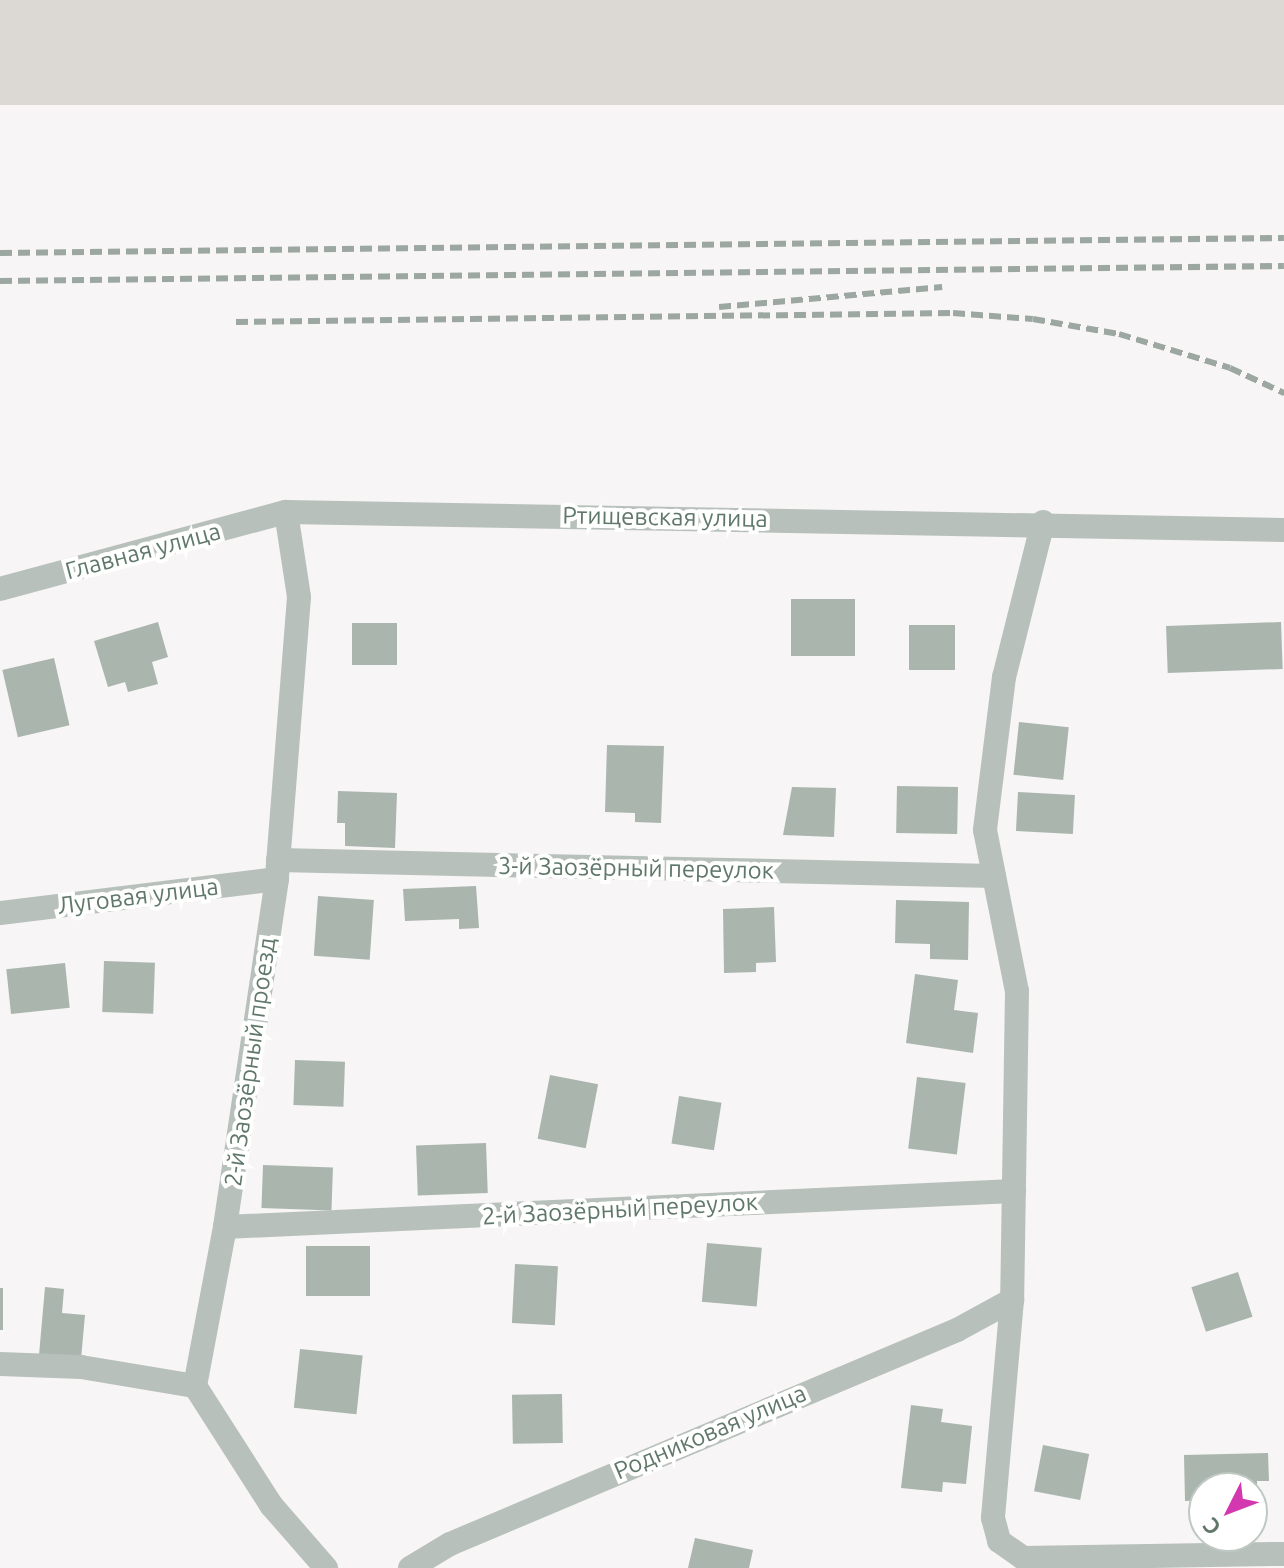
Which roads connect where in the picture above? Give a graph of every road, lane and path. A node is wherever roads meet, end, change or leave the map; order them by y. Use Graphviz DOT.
graph roads {
  1 [pos="286,512"];
  2 [pos="1043,522"];
  3 [pos="1284,530"];
  4 [pos="0,589"];
  5 [pos="277,870"];
  6 [pos="994,876"];
  7 [pos="0,913"];
  8 [pos="1014,1191"];
  9 [pos="225,1227"];
  10 [pos="1012,1300"];
  11 [pos="0,1364"];
  12 [pos="195,1386"];
  13 [pos="1284,1554"];
  14 [pos="326,1568"];
  15 [pos="410,1568"];
  1 -- 2 [label="street, Ртищевская улица"];
  1 -- 4 [label="street, Главная улица"];
  1 -- 5 [label="street, 2-й Заозёрный проезд"];
  2 -- 3 [label="street, Ртищевская улица"];
  2 -- 6 [label="street"];
  5 -- 6 [label="street, 3-й Заозёрный переулок"];
  5 -- 7 [label="street, Луговая улица"];
  5 -- 9 [label="street, 2-й Заозёрный проезд"];
  6 -- 8 [label="street"];
  8 -- 9 [label="street, 2-й Заозёрный переулок"];
  8 -- 10 [label="street"];
  9 -- 12 [label="street, 2-й Заозёрный проезд"];
  10 -- 13 [label="street"];
  10 -- 15 [label="street, Родниковая улица"];
  11 -- 12 [label="street"];
  12 -- 14 [label="street"];
}
